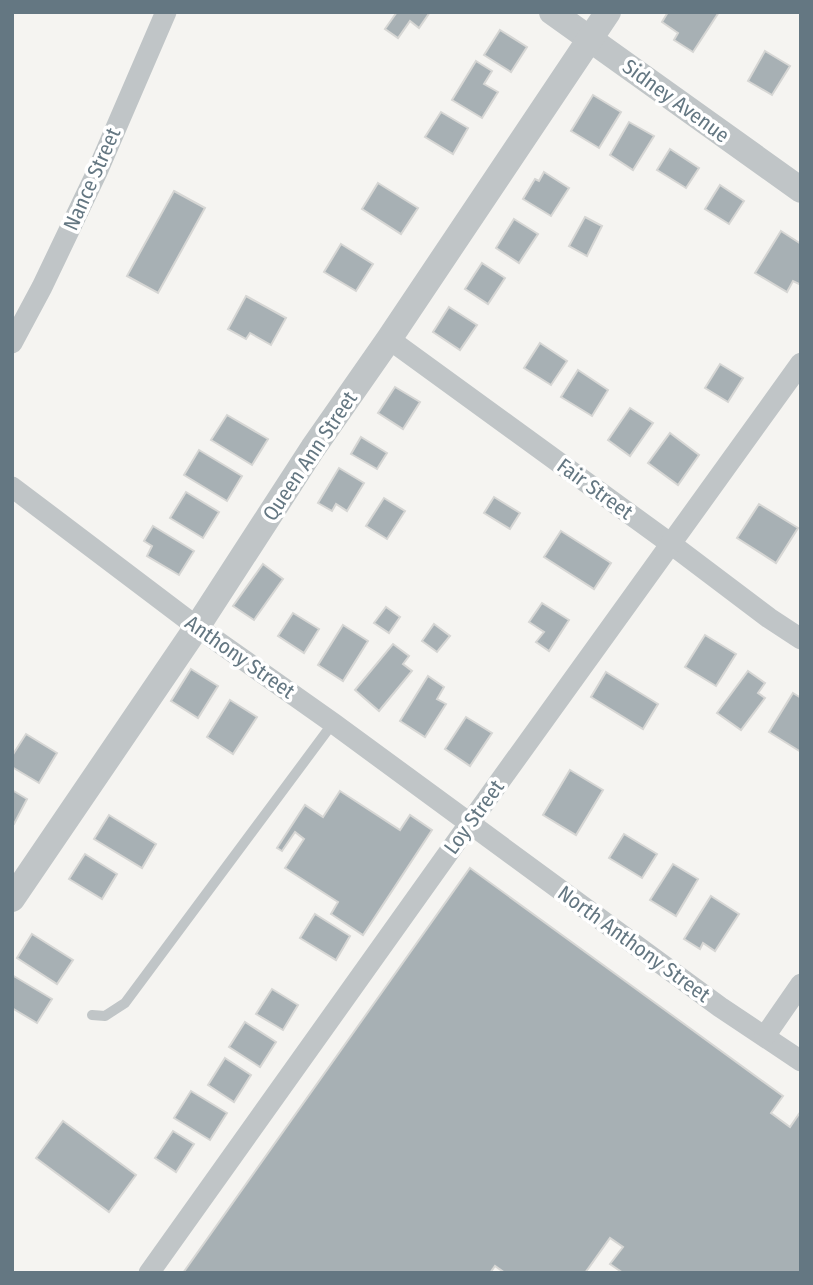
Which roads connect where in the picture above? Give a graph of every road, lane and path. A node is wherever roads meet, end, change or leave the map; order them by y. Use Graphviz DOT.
graph roads {
  1 [pos="166,12"];
  2 [pos="552,12"];
  3 [pos="608,12"];
  4 [pos="589,39"];
  5 [pos="801,190"];
  6 [pos="389,339"];
  7 [pos="12,343"];
  8 [pos="801,363"];
  9 [pos="12,487"];
  10 [pos="671,544"];
  11 [pos="197,627"];
  12 [pos="801,639"];
  13 [pos="333,723"];
  14 [pos="469,824"];
  15 [pos="12,899"];
  16 [pos="801,984"];
  17 [pos="92,1015"];
  18 [pos="765,1036"];
  19 [pos="801,1061"];
  20 [pos="149,1273"];
  1 -- 7 [label="street, Nance Street"];
  2 -- 4 [label="street, Sidney Avenue"];
  3 -- 4 [label="street, Queen Ann Street"];
  4 -- 5 [label="street, Sidney Avenue"];
  4 -- 6 [label="street, Queen Ann Street"];
  6 -- 10 [label="street, Fair Street"];
  6 -- 11 [label="street, Queen Ann Street"];
  8 -- 10 [label="street, Loy Street"];
  9 -- 11 [label="street, Anthony Street"];
  10 -- 12 [label="street, Fair Street"];
  10 -- 14 [label="street, Loy Street"];
  11 -- 13 [label="street, Anthony Street"];
  11 -- 15 [label="street, Queen Ann Street"];
  13 -- 14 [label="street, Anthony Street"];
  13 -- 17 [label="lane"];
  14 -- 18 [label="street, North Anthony Street"];
  14 -- 20 [label="street, Loy Street"];
  16 -- 18 [label="street"];
  18 -- 19 [label="street, North Anthony Street"];
}
